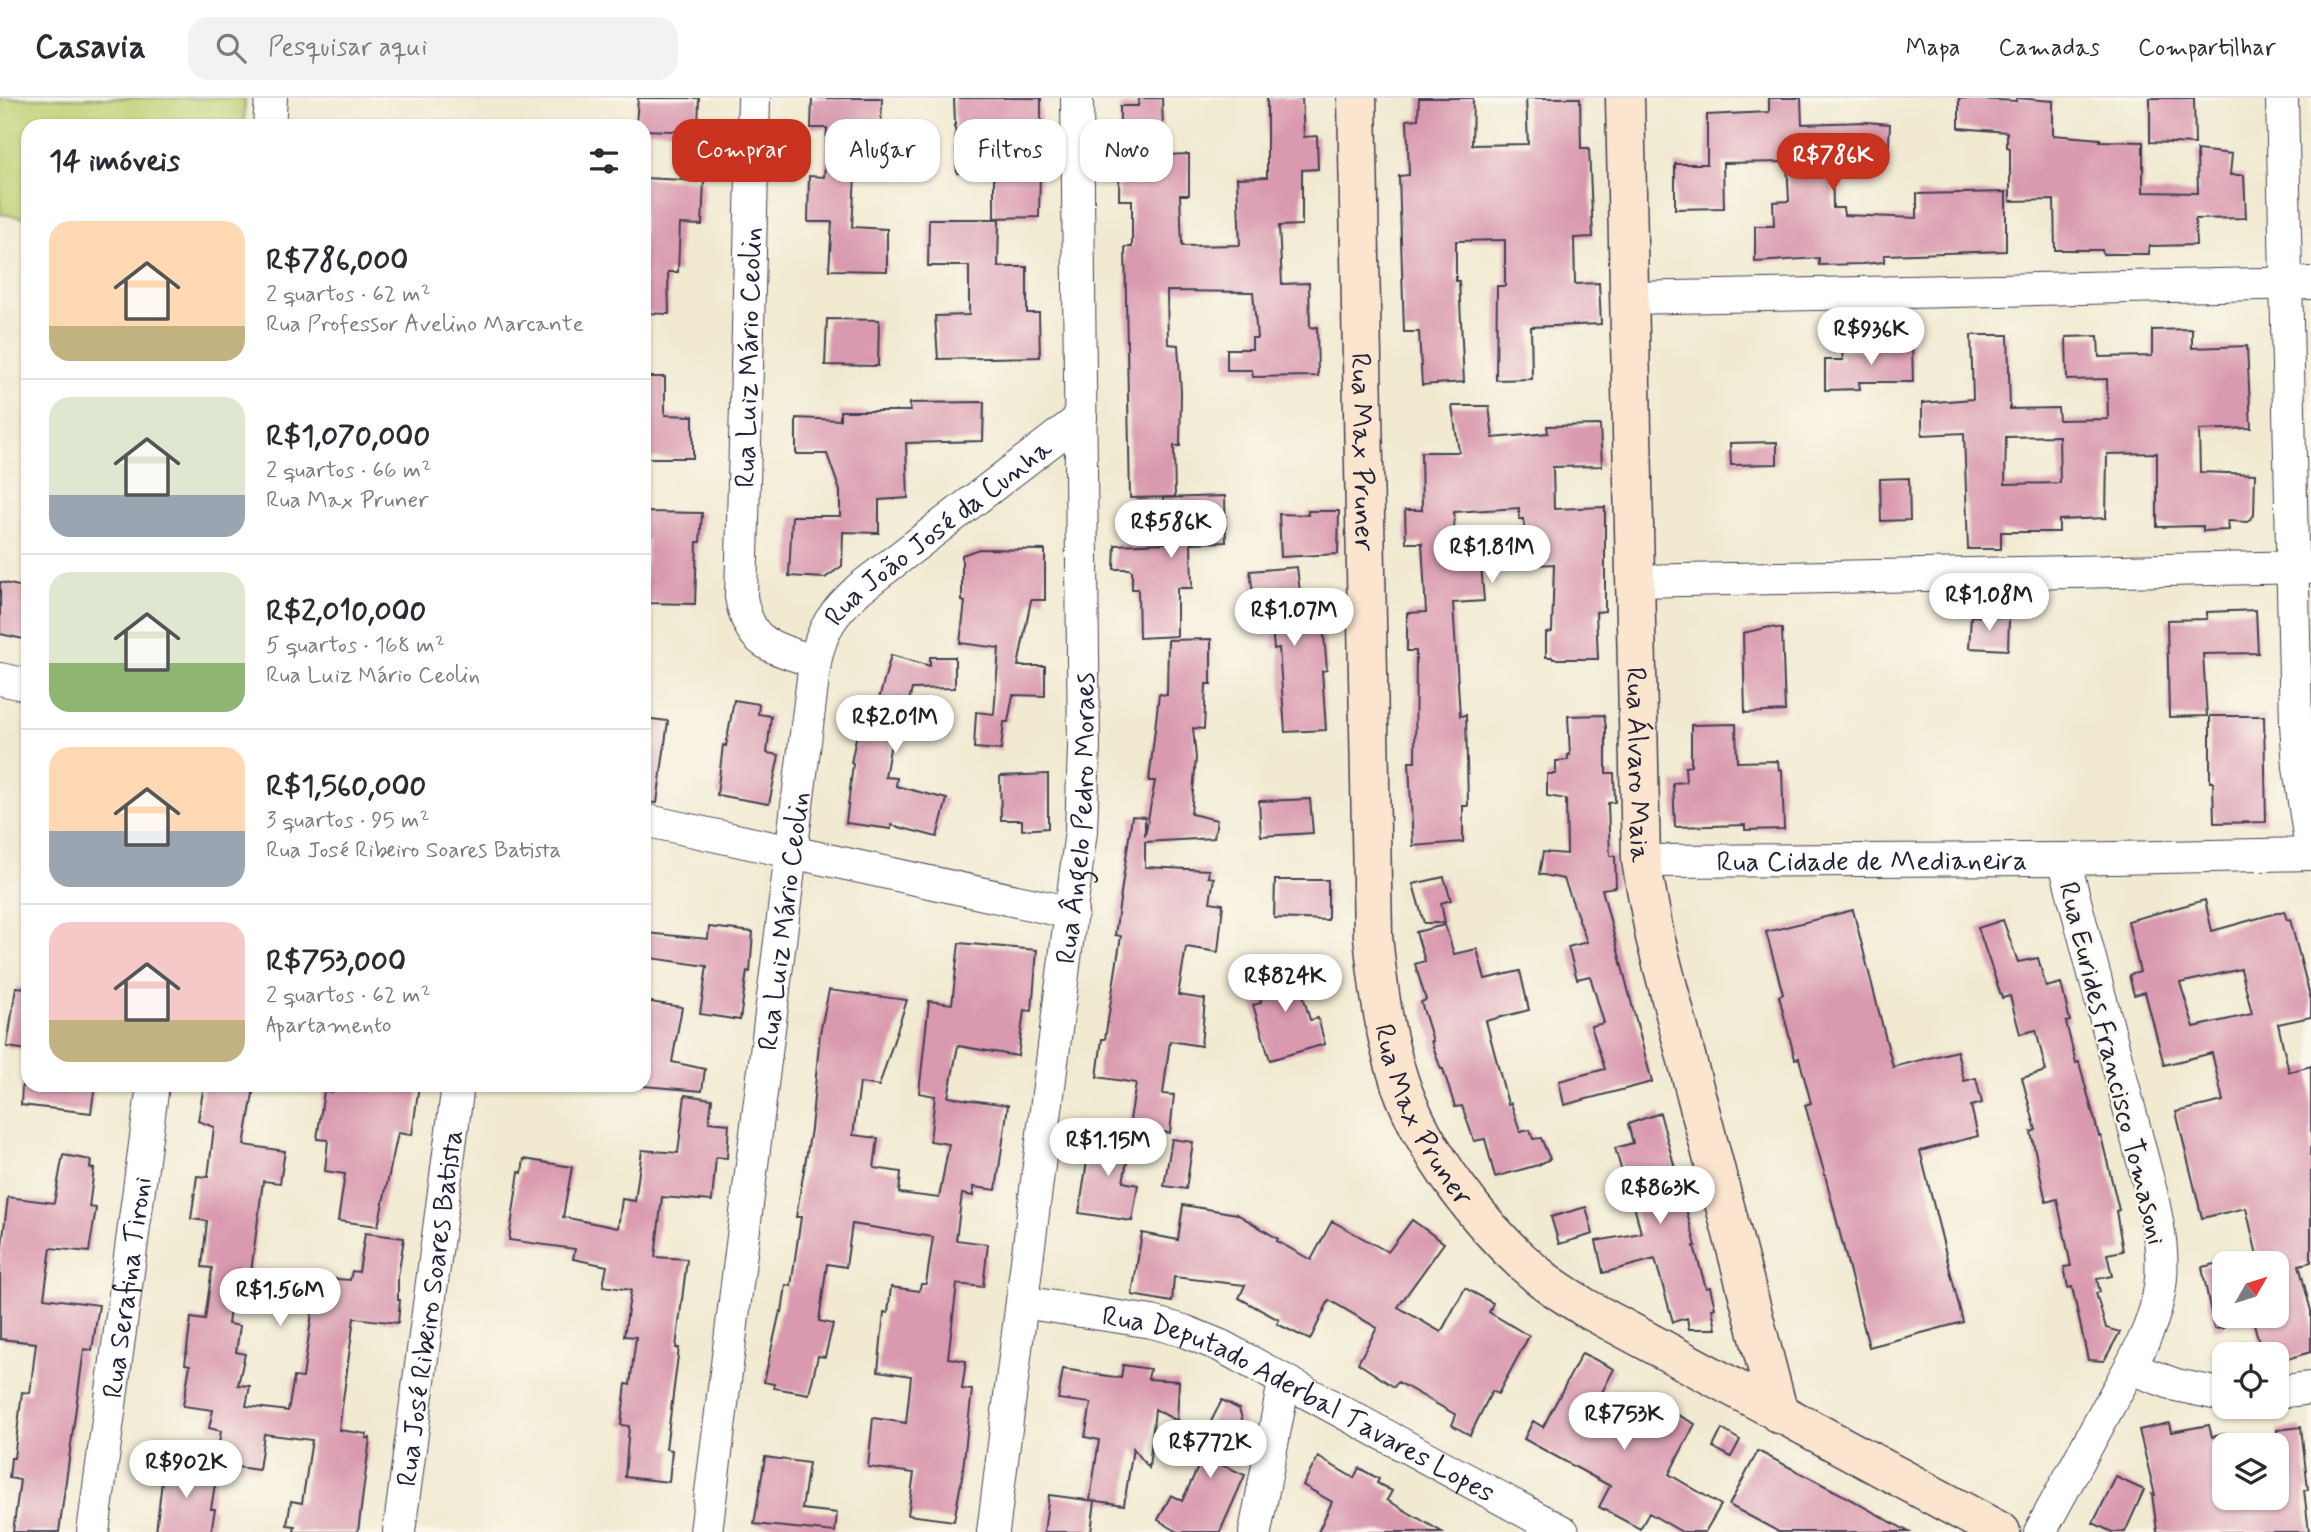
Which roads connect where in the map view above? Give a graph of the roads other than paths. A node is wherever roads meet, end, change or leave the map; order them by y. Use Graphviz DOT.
graph roads {
  1 [pos="271,98"];
  2 [pos="754,98"];
  3 [pos="1077,98"];
  4 [pos="1357,98"];
  5 [pos="1625,98"];
  6 [pos="2282,98"];
  7 [pos="270,119"];
  8 [pos="2299,284"];
  9 [pos="1629,298"];
  10 [pos="1081,418"];
  11 [pos="2302,567"];
  12 [pos="1636,581"];
  13 [pos="814,662"];
  14 [pos="0,679"];
  15 [pos="21,684"];
  16 [pos="651,822"];
  17 [pos="2311,851"];
  18 [pos="791,852"];
  19 [pos="2064,859"];
  20 [pos="1641,861"];
  21 [pos="1072,913"];
  22 [pos="152,1092"];
  23 [pos="457,1092"];
  24 [pos="1022,1302"];
  25 [pos="2130,1368"];
  26 [pos="1284,1381"];
  27 [pos="2311,1388"];
  28 [pos="2289,1391"];
  29 [pos="2212,1392"];
  30 [pos="1779,1413"];
  31 [pos="93,1532"];
  32 [pos="399,1532"];
  33 [pos="706,1532"];
  34 [pos="993,1532"];
  35 [pos="1255,1532"];
  36 [pos="1563,1532"];
  37 [pos="2001,1532"];
  38 [pos="2040,1532"];
  1 -- 7 [label="street"];
  2 -- 13 [label="street, Rua Luiz Mário Ceolin"];
  3 -- 10 [label="street, Rua Ângelo Pedro Moraes"];
  4 -- 30 [label="street, Rua Max Pruner"];
  5 -- 9 [label="street, Rua Álvaro Maia"];
  6 -- 8 [label="street"];
  8 -- 9 [label="street"];
  8 -- 11 [label="street"];
  9 -- 12 [label="street, Rua Álvaro Maia"];
  10 -- 13 [label="street, Rua João José da Cunha"];
  10 -- 21 [label="street, Rua Ângelo Pedro Moraes"];
  11 -- 12 [label="street"];
  11 -- 17 [label="street"];
  12 -- 20 [label="street, Rua Álvaro Maia"];
  13 -- 18 [label="street, Rua Luiz Mário Ceolin"];
  14 -- 15 [label="street"];
  16 -- 18 [label="street"];
  17 -- 19 [label="street, Rua Cidade de Medianeira"];
  18 -- 21 [label="street"];
  18 -- 33 [label="street, Rua Luiz Mário Ceolin"];
  19 -- 20 [label="street, Rua Cidade de Medianeira"];
  19 -- 25 [label="street, Rua Eurides Francisco Tomasoni"];
  20 -- 30 [label="street, Rua Álvaro Maia"];
  21 -- 24 [label="street, Rua Ângelo Pedro Moraes"];
  22 -- 31 [label="street, Rua Serafina Tironi"];
  23 -- 32 [label="street, Rua José Ribeiro Soares Batista"];
  24 -- 26 [label="street, Rua Deputado Aderbal Tavares Lopes"];
  24 -- 34 [label="street, Rua Ângelo Pedro Moraes"];
  25 -- 29 [label="street"];
  25 -- 38 [label="street, Rua Eurides Francisco Tomasoni"];
  26 -- 35 [label="street"];
  26 -- 36 [label="street, Rua Deputado Aderbal Tavares Lopes"];
  27 -- 28 [label="street"];
  30 -- 37 [label="street, Rua Max Pruner"];
}
